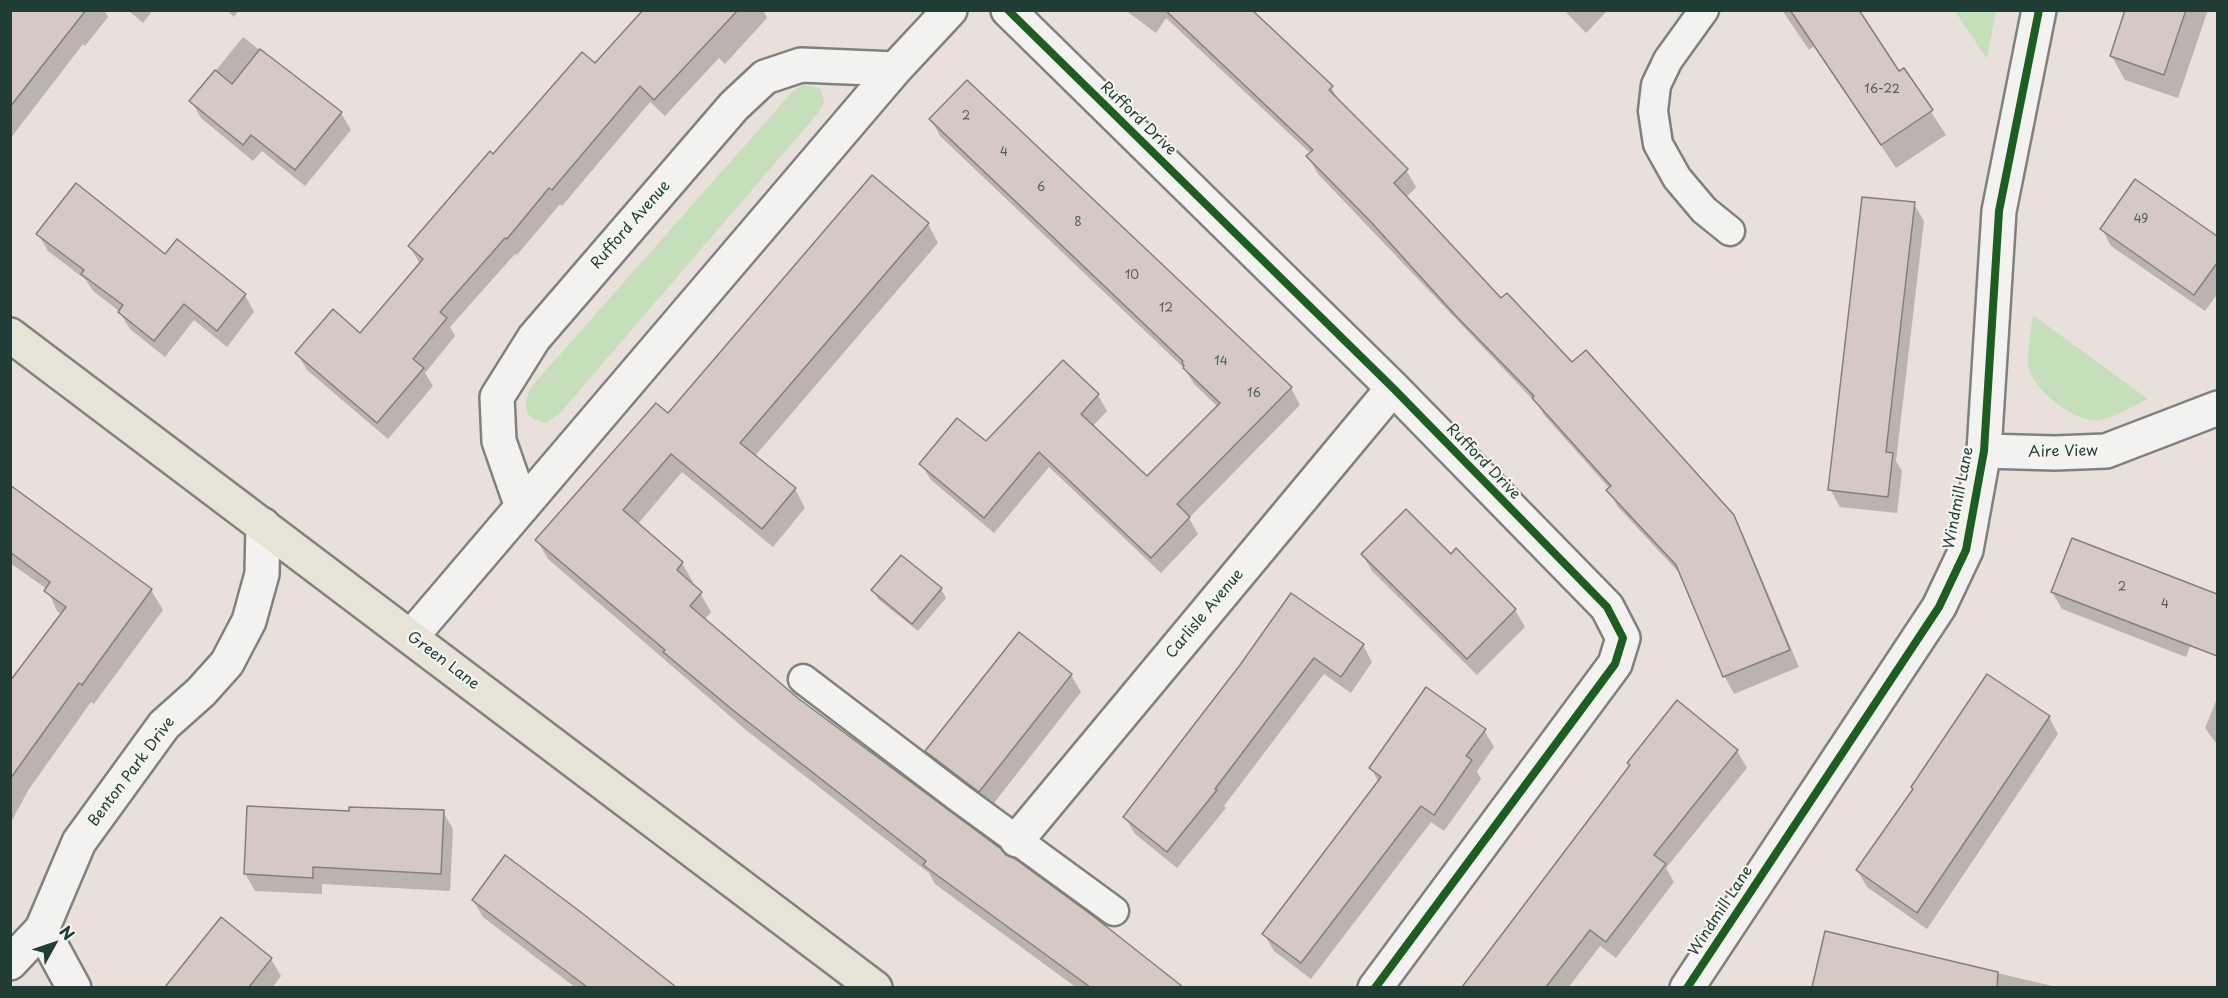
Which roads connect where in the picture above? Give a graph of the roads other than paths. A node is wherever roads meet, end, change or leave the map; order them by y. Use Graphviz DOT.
graph roads {
  1 [pos="950,10"];
  2 [pos="1008,10"];
  3 [pos="1704,10"];
  4 [pos="2039,10"];
  5 [pos="895,69"];
  6 [pos="1730,231"];
  7 [pos="10,335"];
  8 [pos="1393,388"];
  9 [pos="2214,416"];
  10 [pos="1984,451"];
  11 [pos="522,507"];
  12 [pos="262,525"];
  13 [pos="411,636"];
  14 [pos="802,679"];
  15 [pos="1017,840"];
  16 [pos="1114,910"];
  17 [pos="42,929"];
  18 [pos="10,963"];
  19 [pos="74,987"];
  20 [pos="875,987"];
  21 [pos="1375,987"];
  22 [pos="1687,987"];
  1 -- 5 [label="street"];
  2 -- 8 [label="street, Rufford Drive"];
  3 -- 6 [label="lane"];
  4 -- 10 [label="street, Windmill Lane"];
  5 -- 11 [label="street"];
  5 -- 11 [label="street, Rufford Avenue"];
  7 -- 12 [label="highway, Green Lane"];
  8 -- 15 [label="street, Carlisle Avenue"];
  8 -- 21 [label="street, Rufford Drive"];
  9 -- 10 [label="street, Aire View"];
  10 -- 22 [label="street, Windmill Lane"];
  11 -- 13 [label="street"];
  12 -- 13 [label="highway, Green Lane"];
  12 -- 17 [label="street, Benton Park Drive"];
  13 -- 20 [label="highway, Green Lane"];
  14 -- 15 [label="lane"];
  15 -- 16 [label="lane"];
  17 -- 18 [label="street, Benton Park Drive"];
  17 -- 19 [label="street"];
}
